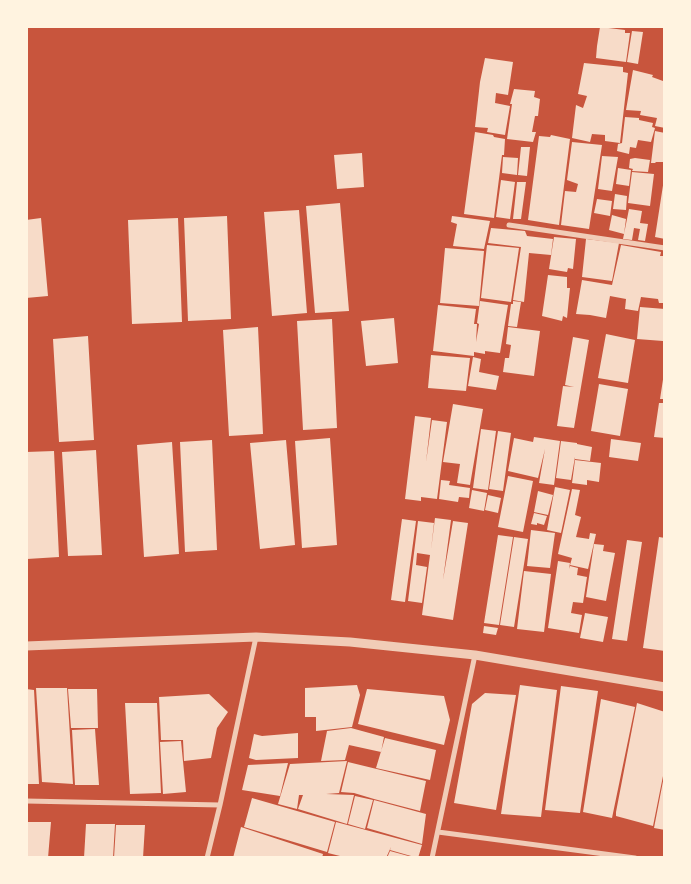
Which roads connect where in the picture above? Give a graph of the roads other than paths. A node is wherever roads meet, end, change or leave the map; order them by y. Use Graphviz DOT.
graph roads {
  1 [pos="509,225"];
  2 [pos="665,248"];
  3 [pos="256,637"];
  4 [pos="26,646"];
  5 [pos="475,655"];
  6 [pos="665,687"];
  7 [pos="26,801"];
  8 [pos="220,805"];
  9 [pos="438,832"];
  10 [pos="207,858"];
  11 [pos="432,858"];
  12 [pos="635,858"];
  1 -- 2 [label="street"];
  3 -- 4 [label="street"];
  3 -- 5 [label="street"];
  3 -- 8 [label="street"];
  5 -- 6 [label="street"];
  5 -- 9 [label="street"];
  7 -- 8 [label="street"];
  8 -- 10 [label="street"];
  9 -- 11 [label="street"];
  9 -- 12 [label="street"];
}
